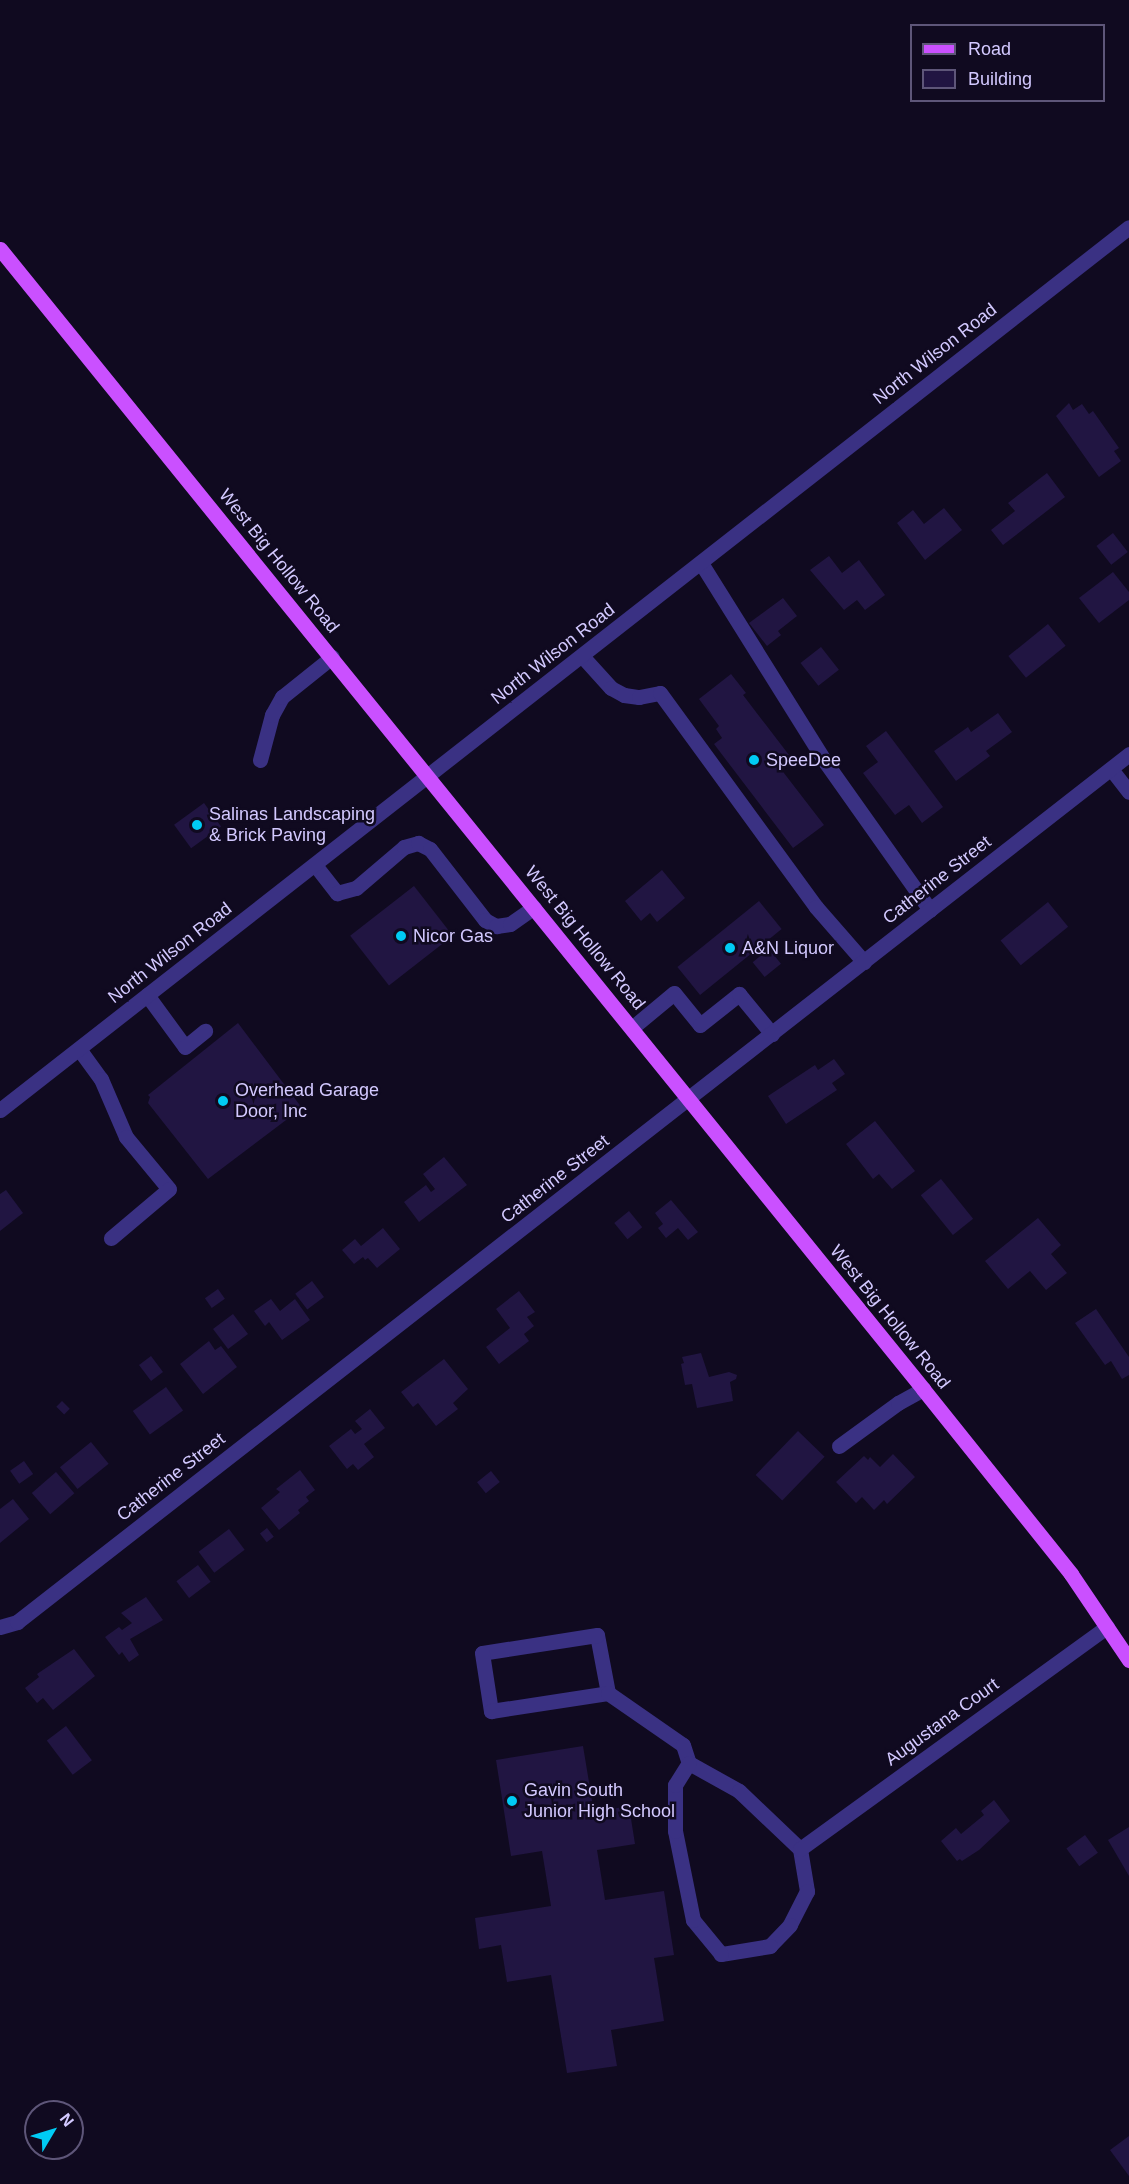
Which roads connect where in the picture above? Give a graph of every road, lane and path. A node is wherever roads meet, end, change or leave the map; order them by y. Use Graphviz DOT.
graph roads {
  1 [pos="1129,227"];
  2 [pos="0,249"];
  3 [pos="701,563"];
  4 [pos="582,656"];
  5 [pos="332,657"];
  6 [pos="1129,754"];
  7 [pos="260,760"];
  8 [pos="1111,769"];
  9 [pos="428,776"];
  10 [pos="1129,792"];
  11 [pos="315,865"];
  12 [pos="534,907"];
  13 [pos="930,910"];
  14 [pos="864,962"];
  15 [pos="147,995"];
  16 [pos="633,1027"];
  17 [pos="205,1031"];
  18 [pos="772,1034"];
  19 [pos="79,1049"];
  20 [pos="690,1098"];
  21 [pos="0,1110"];
  22 [pos="111,1238"];
  23 [pos="923,1389"];
  24 [pos="839,1446"];
  25 [pos="1107,1627"];
  26 [pos="0,1628"];
  27 [pos="1129,1660"];
  28 [pos="608,1694"];
  29 [pos="689,1763"];
  30 [pos="800,1849"];
  1 -- 3 [label="street, North Wilson Road"];
  2 -- 5 [label="main road, West Big Hollow Road"];
  3 -- 4 [label="street, North Wilson Road"];
  3 -- 13 [label="street"];
  4 -- 9 [label="street, North Wilson Road"];
  4 -- 14 [label="street"];
  5 -- 7 [label="street"];
  5 -- 9 [label="main road, West Big Hollow Road"];
  6 -- 8 [label="street, Catherine Street"];
  8 -- 10 [label="street"];
  8 -- 13 [label="street, Catherine Street"];
  9 -- 11 [label="street, North Wilson Road"];
  9 -- 12 [label="main road, West Big Hollow Road"];
  11 -- 12 [label="street"];
  11 -- 15 [label="street, North Wilson Road"];
  12 -- 16 [label="main road, West Big Hollow Road"];
  13 -- 14 [label="street, Catherine Street"];
  14 -- 18 [label="street, Catherine Street"];
  15 -- 17 [label="street"];
  15 -- 19 [label="street, North Wilson Road"];
  16 -- 18 [label="street"];
  16 -- 20 [label="main road, West Big Hollow Road"];
  18 -- 20 [label="street, Catherine Street"];
  19 -- 21 [label="street, North Wilson Road"];
  19 -- 22 [label="street"];
  20 -- 23 [label="main road, West Big Hollow Road"];
  20 -- 26 [label="street, Catherine Street"];
  23 -- 24 [label="street"];
  23 -- 25 [label="main road, West Big Hollow Road"];
  25 -- 27 [label="main road, West Big Hollow Road"];
  25 -- 30 [label="street, Augustana Court"];
  28 -- 28 [label="street"];
  28 -- 29 [label="street"];
  29 -- 30 [label="street"];
  29 -- 30 [label="street"];
}
